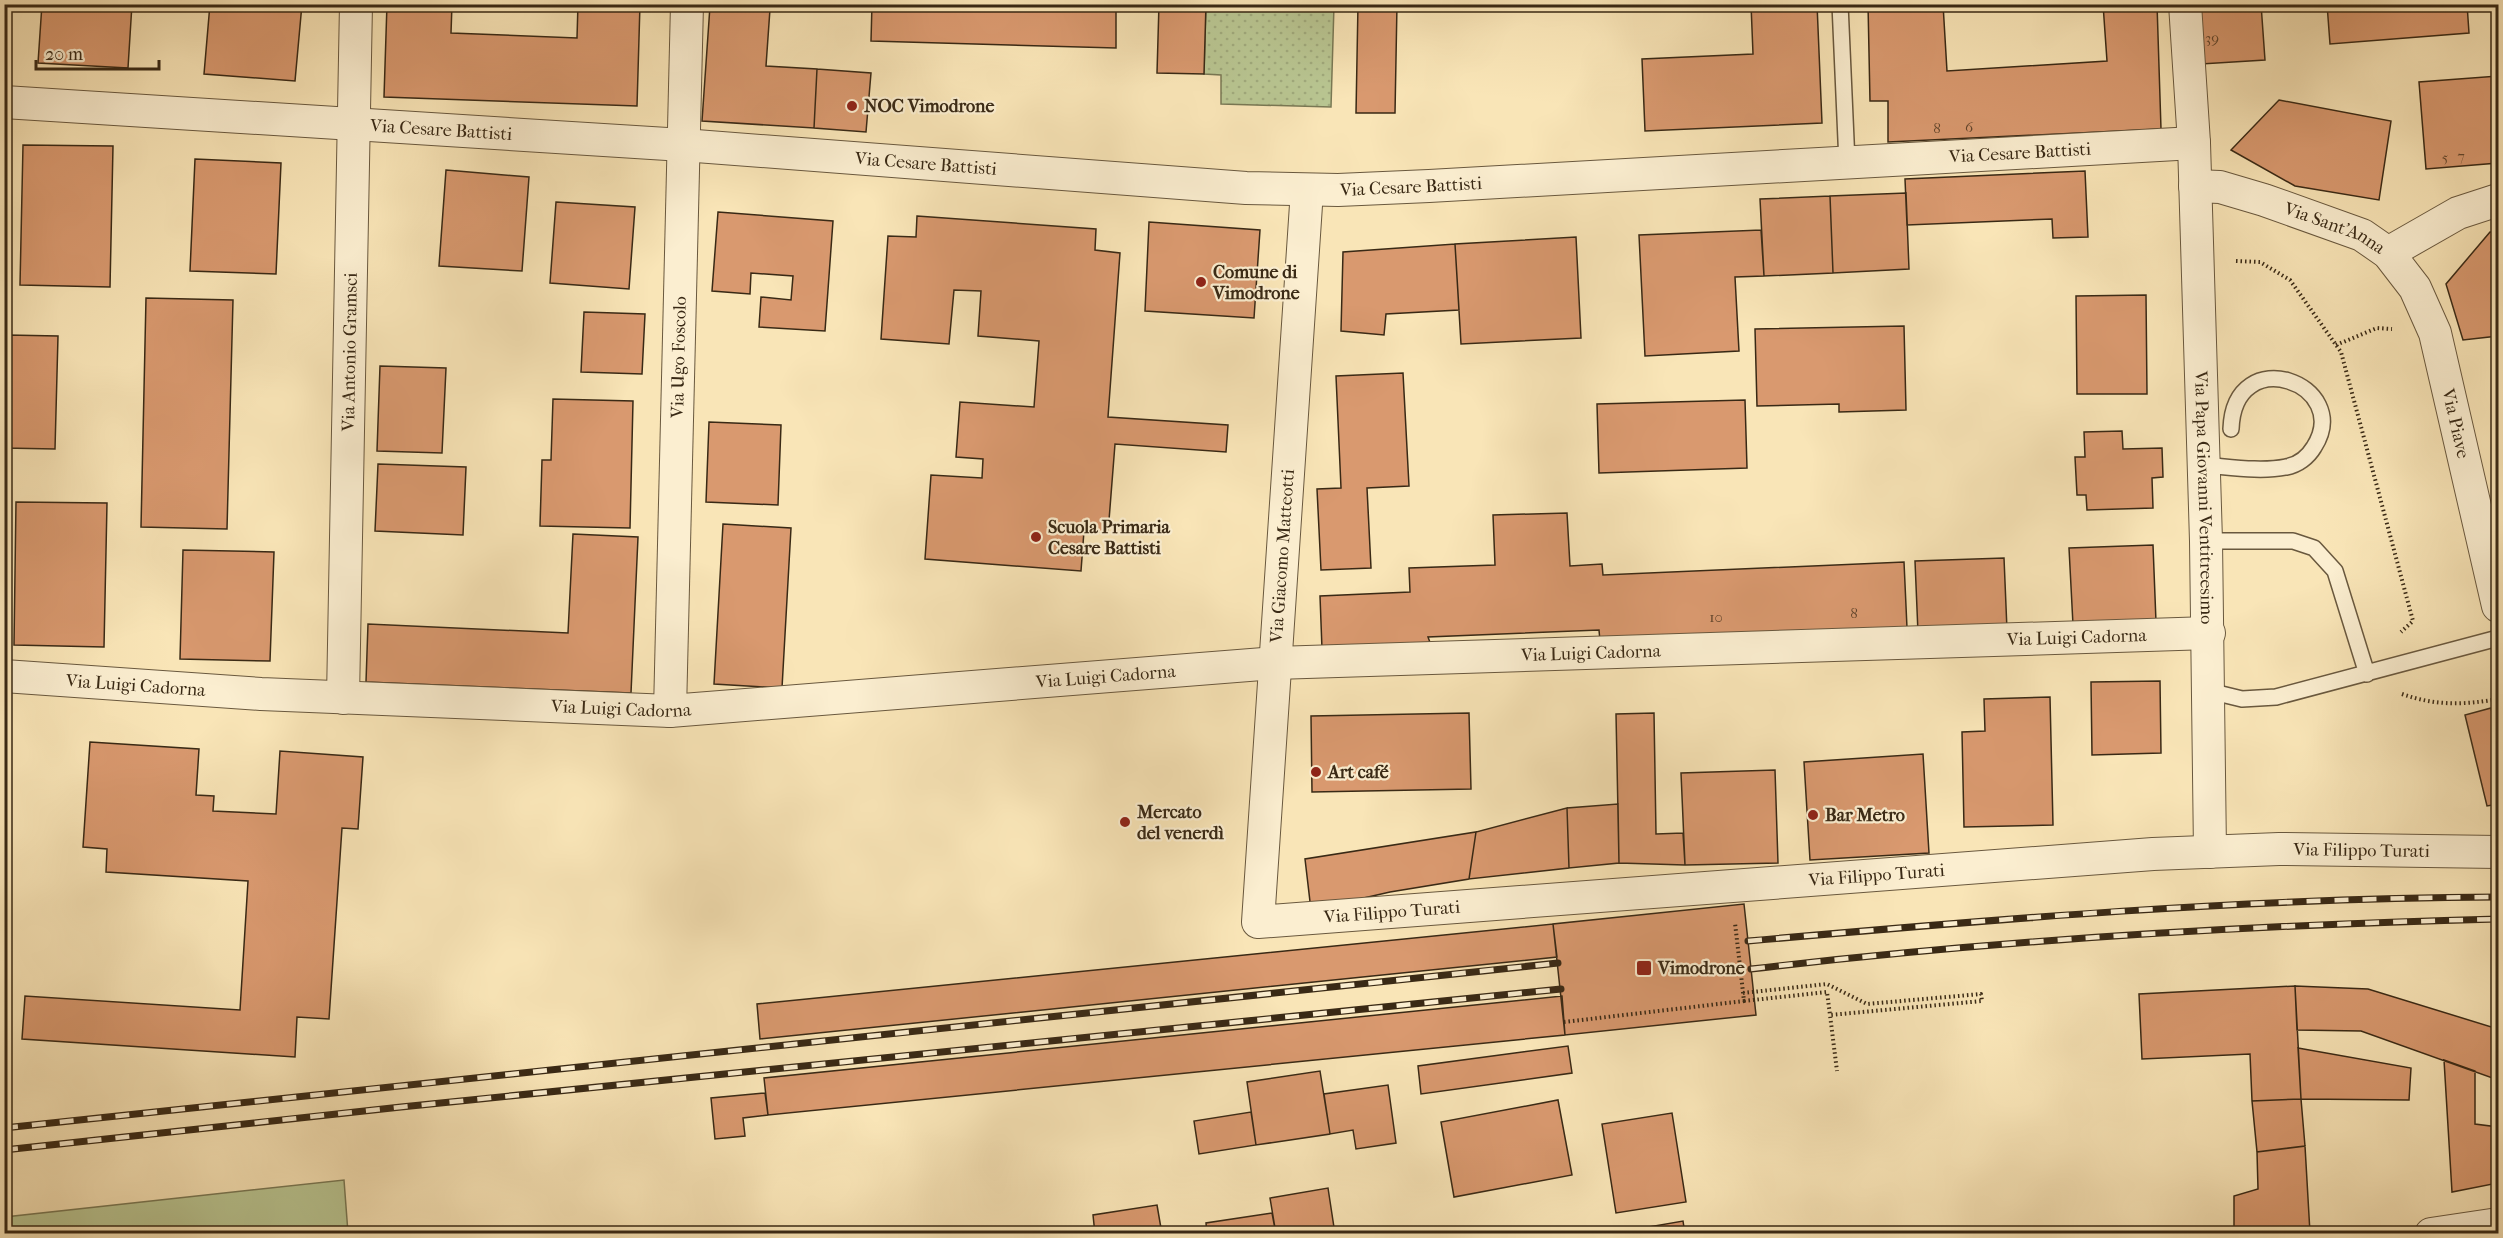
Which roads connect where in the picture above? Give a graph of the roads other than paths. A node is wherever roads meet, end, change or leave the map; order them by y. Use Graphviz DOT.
graph roads {
  1 [pos="356,4"];
  2 [pos="687,4"];
  3 [pos="1840,4"];
  4 [pos="2185,4"];
  5 [pos="4,102"];
  6 [pos="354,124"];
  7 [pos="2194,143"];
  8 [pos="683,145"];
  9 [pos="1847,163"];
  10 [pos="2195,186"];
  11 [pos="1306,190"];
  12 [pos="2499,200"];
  13 [pos="2388,252"];
  14 [pos="2230,429"];
  15 [pos="2203,465"];
  16 [pos="2206,541"];
  17 [pos="2498,599"];
  18 [pos="2209,633"];
  19 [pos="2499,638"];
  20 [pos="1275,663"];
  21 [pos="2367,674"];
  22 [pos="4,676"];
  23 [pos="2209,691"];
  24 [pos="343,698"];
  25 [pos="670,711"];
  26 [pos="2210,852"];
  27 [pos="2499,852"];
  28 [pos="1258,922"];
  29 [pos="2499,1224"];
  30 [pos="2432,1233"];
  1 -- 6 [label="street, Via Antonio Gramsci"];
  2 -- 8 [label="street, Via Ugo Foscolo"];
  3 -- 9 [label="lane"];
  4 -- 7 [label="street, Via Papa Giovanni Ventitreesimo"];
  5 -- 6 [label="street, Via Cesare Battisti"];
  6 -- 8 [label="street, Via Cesare Battisti"];
  6 -- 24 [label="street, Via Antonio Gramsci"];
  7 -- 9 [label="street, Via Cesare Battisti"];
  7 -- 10 [label="street, Via Papa Giovanni Ventitreesimo"];
  8 -- 11 [label="street, Via Cesare Battisti"];
  8 -- 25 [label="street, Via Ugo Foscolo"];
  9 -- 11 [label="street, Via Cesare Battisti"];
  10 -- 13 [label="street, Via Sant'Anna"];
  10 -- 15 [label="street, Via Papa Giovanni Ventitreesimo"];
  11 -- 20 [label="street, Via Giacomo Matteotti"];
  12 -- 13 [label="street, Via Sant'Anna"];
  13 -- 17 [label="street, Via Piave"];
  14 -- 15 [label="lane"];
  15 -- 16 [label="street, Via Papa Giovanni Ventitreesimo"];
  16 -- 18 [label="street, Via Papa Giovanni Ventitreesimo"];
  16 -- 21 [label="lane"];
  18 -- 20 [label="street, Via Luigi Cadorna"];
  18 -- 23 [label="street, Via Papa Giovanni Ventitreesimo"];
  19 -- 21 [label="lane"];
  20 -- 25 [label="street, Via Luigi Cadorna"];
  20 -- 28 [label="street, Via Giacomo Matteotti"];
  21 -- 23 [label="lane"];
  22 -- 24 [label="street, Via Luigi Cadorna"];
  23 -- 26 [label="street, Via Papa Giovanni Ventitreesimo"];
  24 -- 25 [label="street, Via Luigi Cadorna"];
  26 -- 27 [label="street, Via Filippo Turati"];
  26 -- 28 [label="street, Via Filippo Turati"];
  29 -- 30 [label="street"];
}
